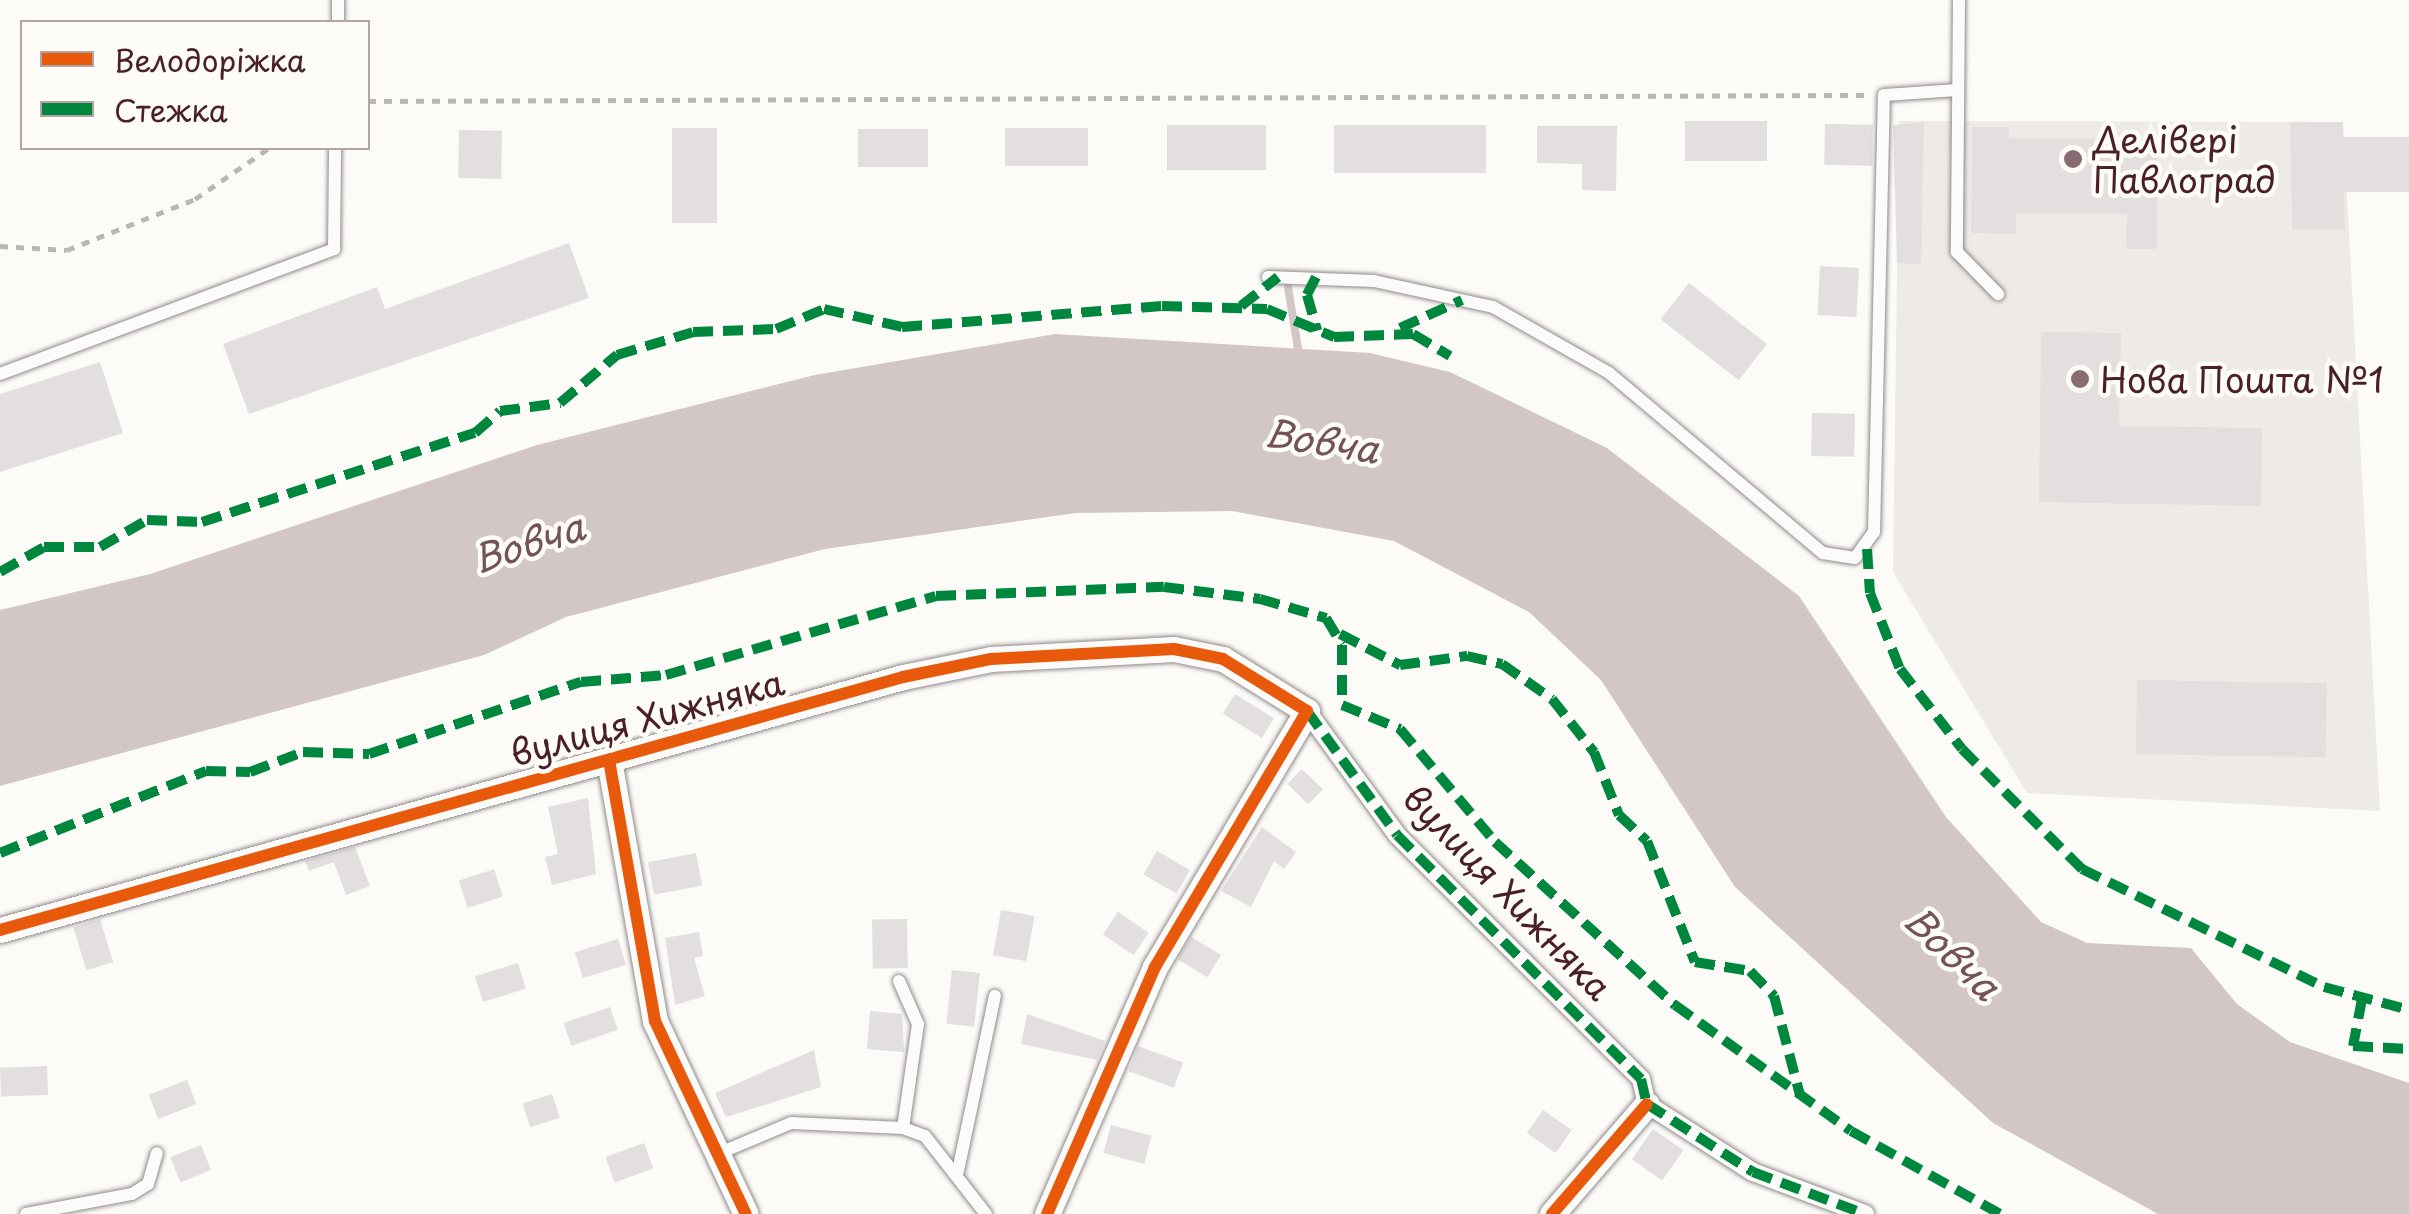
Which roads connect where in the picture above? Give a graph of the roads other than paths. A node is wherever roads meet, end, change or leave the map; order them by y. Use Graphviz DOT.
graph roads {
  1 [pos="1959,0"];
  2 [pos="1958,90"];
  3 [pos="335,150"];
  4 [pos="1268,277"];
  5 [pos="1998,294"];
  6 [pos="0,374"];
  7 [pos="1307,711"];
  8 [pos="609,760"];
  9 [pos="0,930"];
  10 [pos="899,981"];
  11 [pos="995,996"];
  12 [pos="1648,1104"];
  13 [pos="903,1128"];
  14 [pos="158,1152"];
  15 [pos="714,1156"];
  16 [pos="958,1171"];
  17 [pos="26,1214"];
  18 [pos="746,1214"];
  19 [pos="986,1214"];
  20 [pos="1047,1214"];
  21 [pos="1552,1214"];
  22 [pos="1865,1214"];
  1 -- 2 [label="lane"];
  2 -- 4 [label="lane"];
  2 -- 5 [label="lane"];
  3 -- 6 [label="lane"];
  7 -- 8 [label="street, вулиця Хижняка"];
  7 -- 12 [label="street, вулиця Хижняка"];
  7 -- 20 [label="street"];
  8 -- 9 [label="street, вулиця Хижняка"];
  8 -- 15 [label="street"];
  10 -- 13 [label="lane"];
  11 -- 16 [label="lane"];
  12 -- 21 [label="street"];
  12 -- 22 [label="street"];
  13 -- 15 [label="lane"];
  13 -- 16 [label="lane"];
  14 -- 17 [label="lane"];
  15 -- 18 [label="street"];
  16 -- 19 [label="lane"];
}
